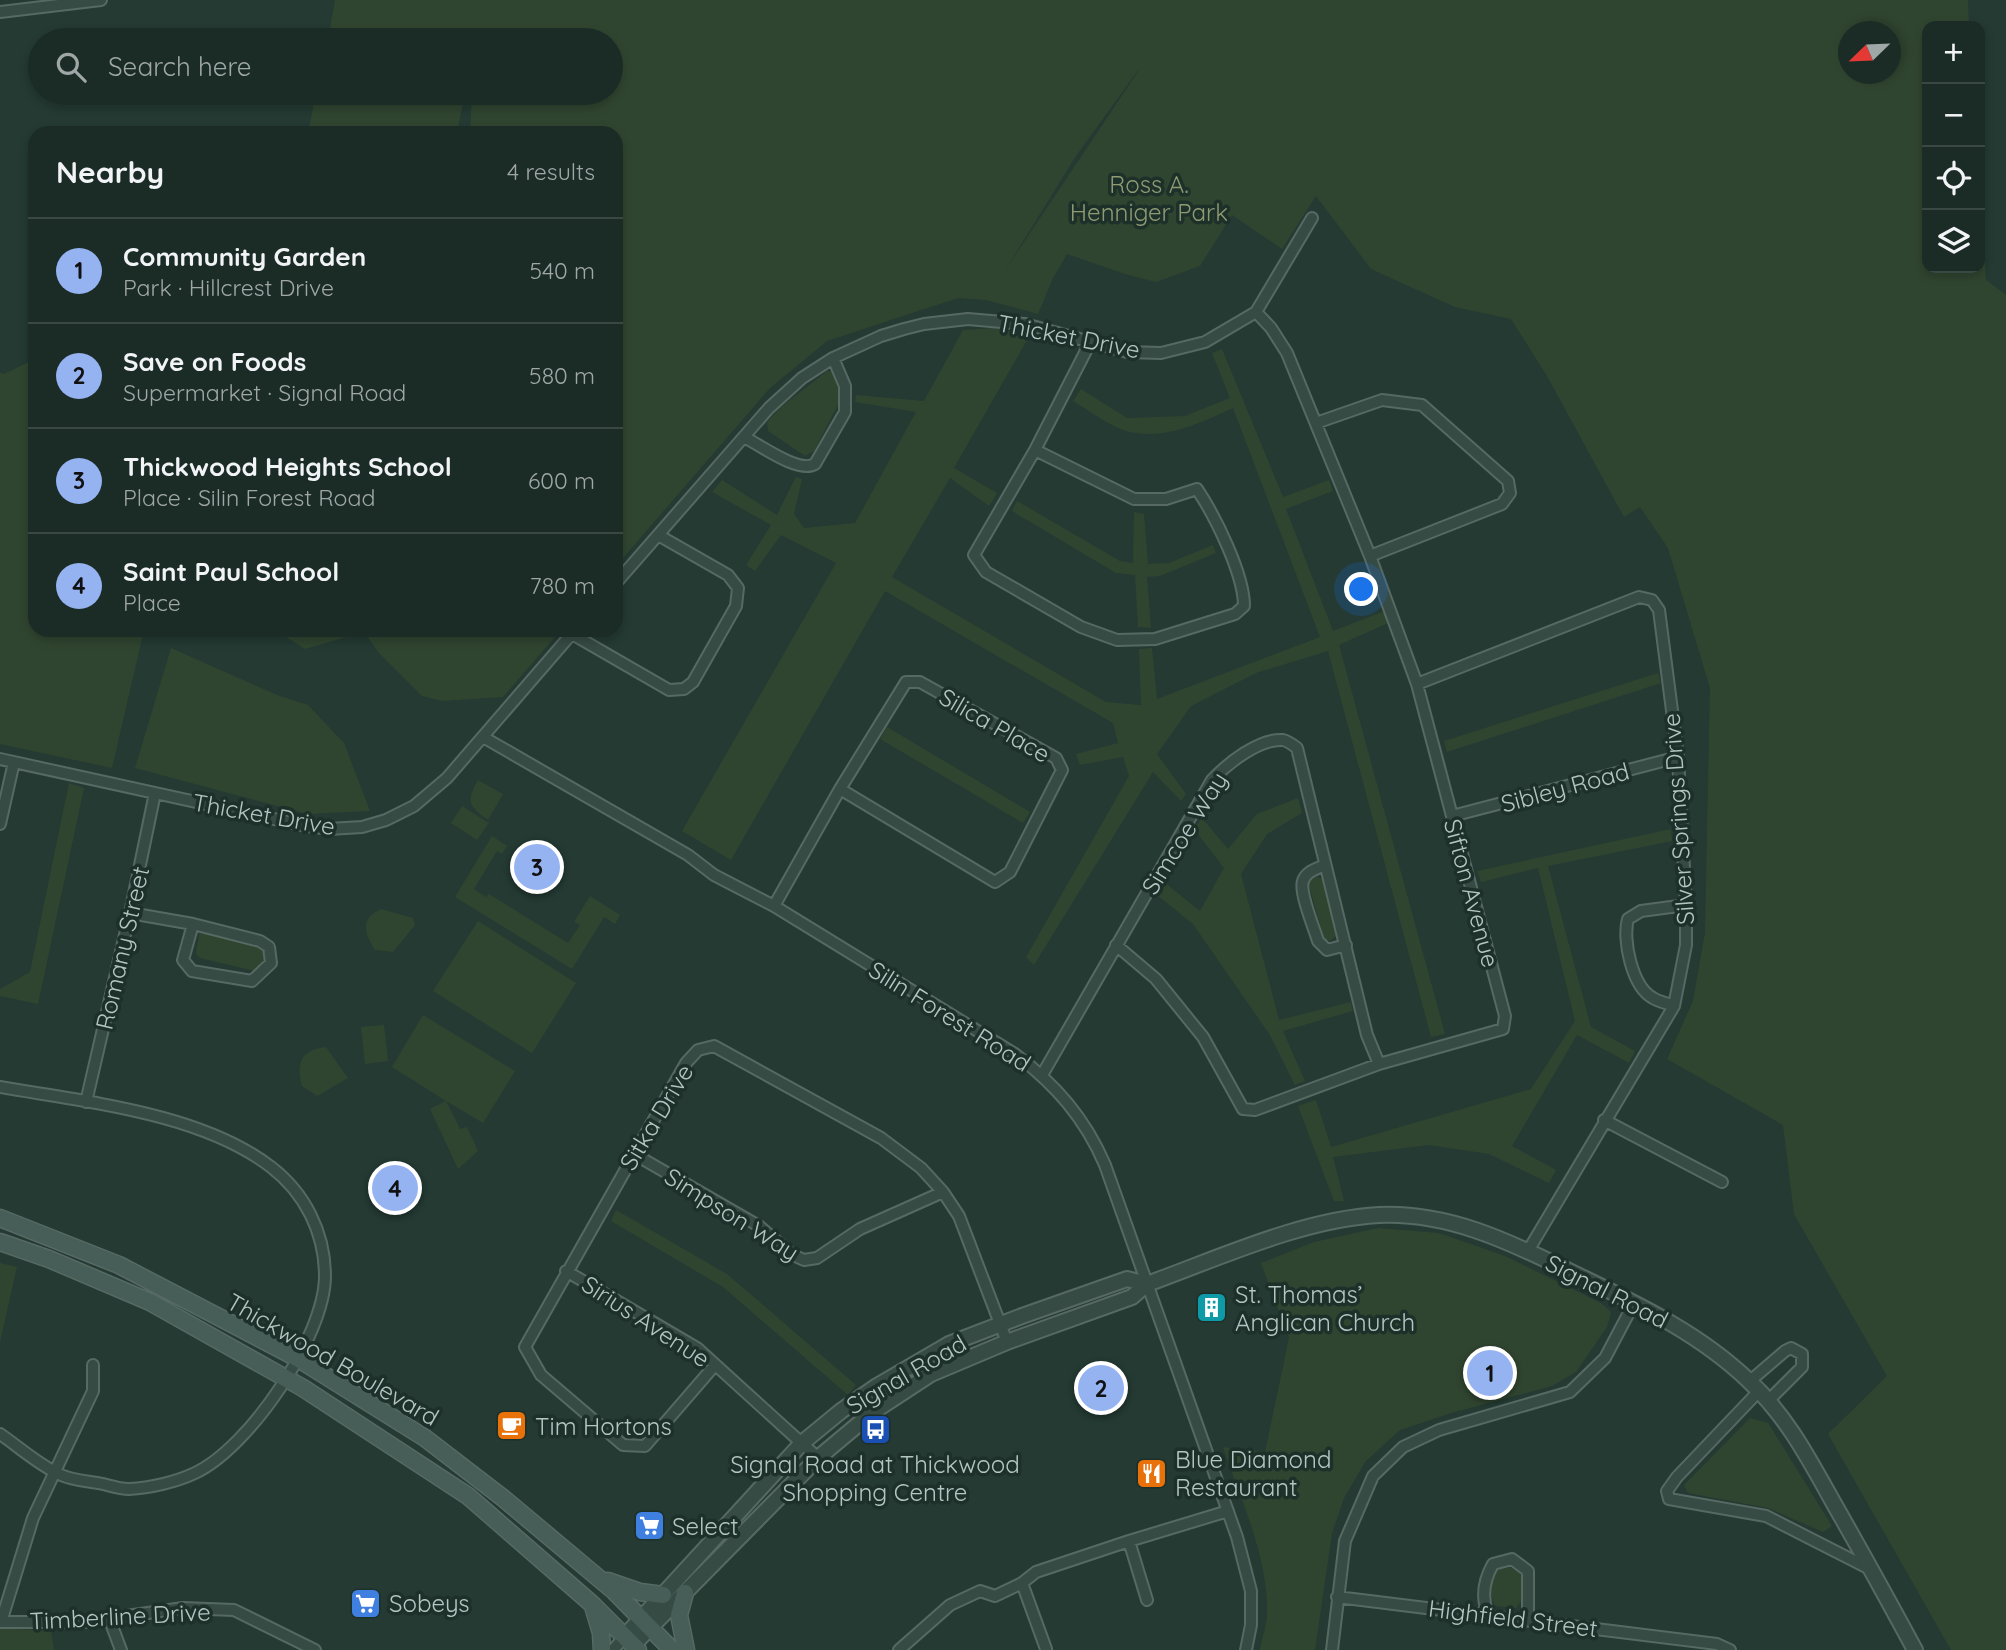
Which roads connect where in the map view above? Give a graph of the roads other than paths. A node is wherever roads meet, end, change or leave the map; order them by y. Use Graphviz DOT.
graph roads {
  1 [pos="101,0"];
  2 [pos="27,4"];
  3 [pos="0,12"];
  4 [pos="1312,218"];
  5 [pos="1256,312"];
  6 [pos="1091,341"];
  7 [pos="833,358"];
  8 [pos="1316,424"];
  9 [pos="744,437"];
  10 [pos="1035,450"];
  11 [pos="658,535"];
  12 [pos="1370,556"];
  13 [pos="623,575"];
  14 [pos="569,637"];
  15 [pos="581,637"];
  16 [pos="1417,684"];
  17 [pos="483,737"];
  18 [pos="1678,757"];
  19 [pos="0,759"];
  20 [pos="14,762"];
  21 [pos="841,789"];
  22 [pos="155,793"];
  23 [pos="1452,816"];
  24 [pos="0,824"];
  25 [pos="1325,865"];
  26 [pos="1686,905"];
  27 [pos="774,906"];
  28 [pos="130,913"];
  29 [pos="192,924"];
  30 [pos="1116,945"];
  31 [pos="1346,945"];
  32 [pos="1674,1006"];
  33 [pos="1379,1064"];
  34 [pos="1042,1075"];
  35 [pos="0,1087"];
  36 [pos="86,1102"];
  37 [pos="1604,1120"];
  38 [pos="634,1154"];
  39 [pos="1722,1182"];
  40 [pos="943,1192"];
  41 [pos="0,1218"];
  42 [pos="0,1242"];
  43 [pos="1528,1251"];
  44 [pos="566,1271"];
  45 [pos="1147,1284"];
  46 [pos="1634,1303"];
  47 [pos="1001,1324"];
  48 [pos="1007,1342"];
  49 [pos="297,1358"];
  50 [pos="93,1365"];
  51 [pos="716,1365"];
  52 [pos="285,1378"];
  53 [pos="1759,1391"];
  54 [pos="0,1434"];
  55 [pos="802,1443"];
  56 [pos="818,1458"];
  57 [pos="55,1472"];
  58 [pos="1228,1511"];
  59 [pos="1129,1541"];
  60 [pos="1872,1570"];
  61 [pos="594,1574"];
  62 [pos="1022,1583"];
  63 [pos="685,1593"];
  64 [pos="663,1595"];
  65 [pos="1337,1597"];
  66 [pos="1147,1600"];
  67 [pos="592,1604"];
  68 [pos="1488,1614"];
  69 [pos="109,1618"];
  70 [pos="1528,1619"];
  71 [pos="0,1622"];
  72 [pos="646,1623"];
  73 [pos="631,1645"];
  74 [pos="312,1649"];
  75 [pos="1046,1649"];
  76 [pos="121,1650"];
  77 [pos="602,1650"];
  78 [pos="613,1650"];
  79 [pos="671,1650"];
  80 [pos="686,1650"];
  81 [pos="900,1650"];
  82 [pos="1246,1650"];
  83 [pos="1332,1650"];
  84 [pos="1730,1650"];
  85 [pos="1914,1650"];
  1 -- 2 [label="street"];
  2 -- 3 [label="street"];
  4 -- 5 [label="street, Thicket Drive"];
  5 -- 6 [label="street, Thicket Drive"];
  5 -- 8 [label="street, Sifton Avenue"];
  6 -- 7 [label="street, Thicket Drive"];
  6 -- 10 [label="street"];
  7 -- 9 [label="street, Thicket Drive"];
  7 -- 9 [label="street"];
  8 -- 12 [label="street, Sifton Avenue"];
  8 -- 12 [label="street"];
  9 -- 11 [label="street, Thicket Drive"];
  10 -- 10 [label="street"];
  11 -- 13 [label="street, Thicket Drive"];
  11 -- 15 [label="street"];
  12 -- 16 [label="street, Sifton Avenue"];
  14 -- 17 [label="street, Thicket Drive"];
  16 -- 18 [label="street, Silver Springs Drive"];
  16 -- 23 [label="street, Sifton Avenue"];
  17 -- 22 [label="street, Thicket Drive"];
  17 -- 27 [label="street, Silin Forest Road"];
  18 -- 23 [label="street, Sibley Road"];
  18 -- 26 [label="street, Silver Springs Drive"];
  19 -- 20 [label="street, Thicket Drive"];
  20 -- 22 [label="street, Thicket Drive"];
  20 -- 24 [label="street"];
  21 -- 21 [label="street, Silica Place"];
  21 -- 27 [label="street, Silica Place"];
  22 -- 28 [label="street, Romany Street"];
  23 -- 33 [label="street, Sifton Avenue"];
  25 -- 30 [label="street, Simcoe Way"];
  25 -- 31 [label="street, Simcoe Way"];
  25 -- 31 [label="street"];
  26 -- 32 [label="street, Silver Springs Drive"];
  26 -- 32 [label="street"];
  27 -- 34 [label="street, Silin Forest Road"];
  28 -- 29 [label="street"];
  28 -- 36 [label="street, Romany Street"];
  29 -- 29 [label="street"];
  30 -- 33 [label="street, Sifton Avenue"];
  30 -- 34 [label="street, Simcoe Way"];
  31 -- 33 [label="street, Simcoe Way"];
  32 -- 37 [label="street, Silver Springs Drive"];
  34 -- 45 [label="street, Silin Forest Road"];
  35 -- 36 [label="street"];
  36 -- 49 [label="street"];
  37 -- 39 [label="street"];
  37 -- 43 [label="street, Silver Springs Drive"];
  38 -- 40 [label="street, Simpson Way"];
  38 -- 40 [label="street, Sitka Drive"];
  38 -- 44 [label="street, Sitka Drive"];
  40 -- 47 [label="street, Sitka Drive"];
  41 -- 49 [label="main road, Thickwood Boulevard"];
  42 -- 52 [label="main road, Thickwood Boulevard"];
  43 -- 45 [label="street, Signal Road"];
  43 -- 46 [label="street, Signal Road"];
  44 -- 51 [label="street, Sirius Avenue"];
  44 -- 51 [label="street, Sitka Drive"];
  45 -- 47 [label="street, Signal Road"];
  45 -- 48 [label="street, Signal Road"];
  45 -- 58 [label="street, Silin Forest Road"];
  46 -- 53 [label="street, Signal Road"];
  46 -- 65 [label="street"];
  47 -- 48 [label="street, Sitka Drive"];
  47 -- 55 [label="street, Signal Road"];
  48 -- 56 [label="street, Signal Road"];
  49 -- 52 [label="street"];
  49 -- 61 [label="main road, Thickwood Boulevard"];
  50 -- 57 [label="street"];
  51 -- 55 [label="street, Sirius Avenue"];
  52 -- 57 [label="street"];
  52 -- 67 [label="main road, Thickwood Boulevard"];
  53 -- 60 [label="street, Signal Road"];
  53 -- 60 [label="street"];
  54 -- 57 [label="street"];
  55 -- 56 [label="street, Sirius Avenue"];
  55 -- 64 [label="street, Signal Road"];
  56 -- 63 [label="street, Signal Road"];
  57 -- 71 [label="street"];
  58 -- 59 [label="street"];
  58 -- 82 [label="street, Silin Forest Road"];
  59 -- 62 [label="street"];
  59 -- 66 [label="street"];
  60 -- 85 [label="street, Signal Road"];
  61 -- 64 [label="main road"];
  61 -- 72 [label="main road, Thickwood Boulevard"];
  62 -- 75 [label="street"];
  62 -- 81 [label="street"];
  63 -- 72 [label="street, Signal Road"];
  63 -- 80 [label="main road"];
  64 -- 72 [label="street, Signal Road"];
  65 -- 68 [label="street, Highfield Street"];
  65 -- 83 [label="street"];
  67 -- 73 [label="main road, Thickwood Boulevard"];
  67 -- 77 [label="main road"];
  68 -- 70 [label="street, Highfield Street"];
  68 -- 70 [label="street"];
  69 -- 71 [label="street, Timberline Drive"];
  69 -- 74 [label="street, Timberline Drive"];
  69 -- 76 [label="street"];
  70 -- 84 [label="street, Highfield Street"];
  72 -- 73 [label="street, Signal Road"];
  72 -- 79 [label="main road, Thickwood Boulevard"];
  73 -- 78 [label="street"];
}
